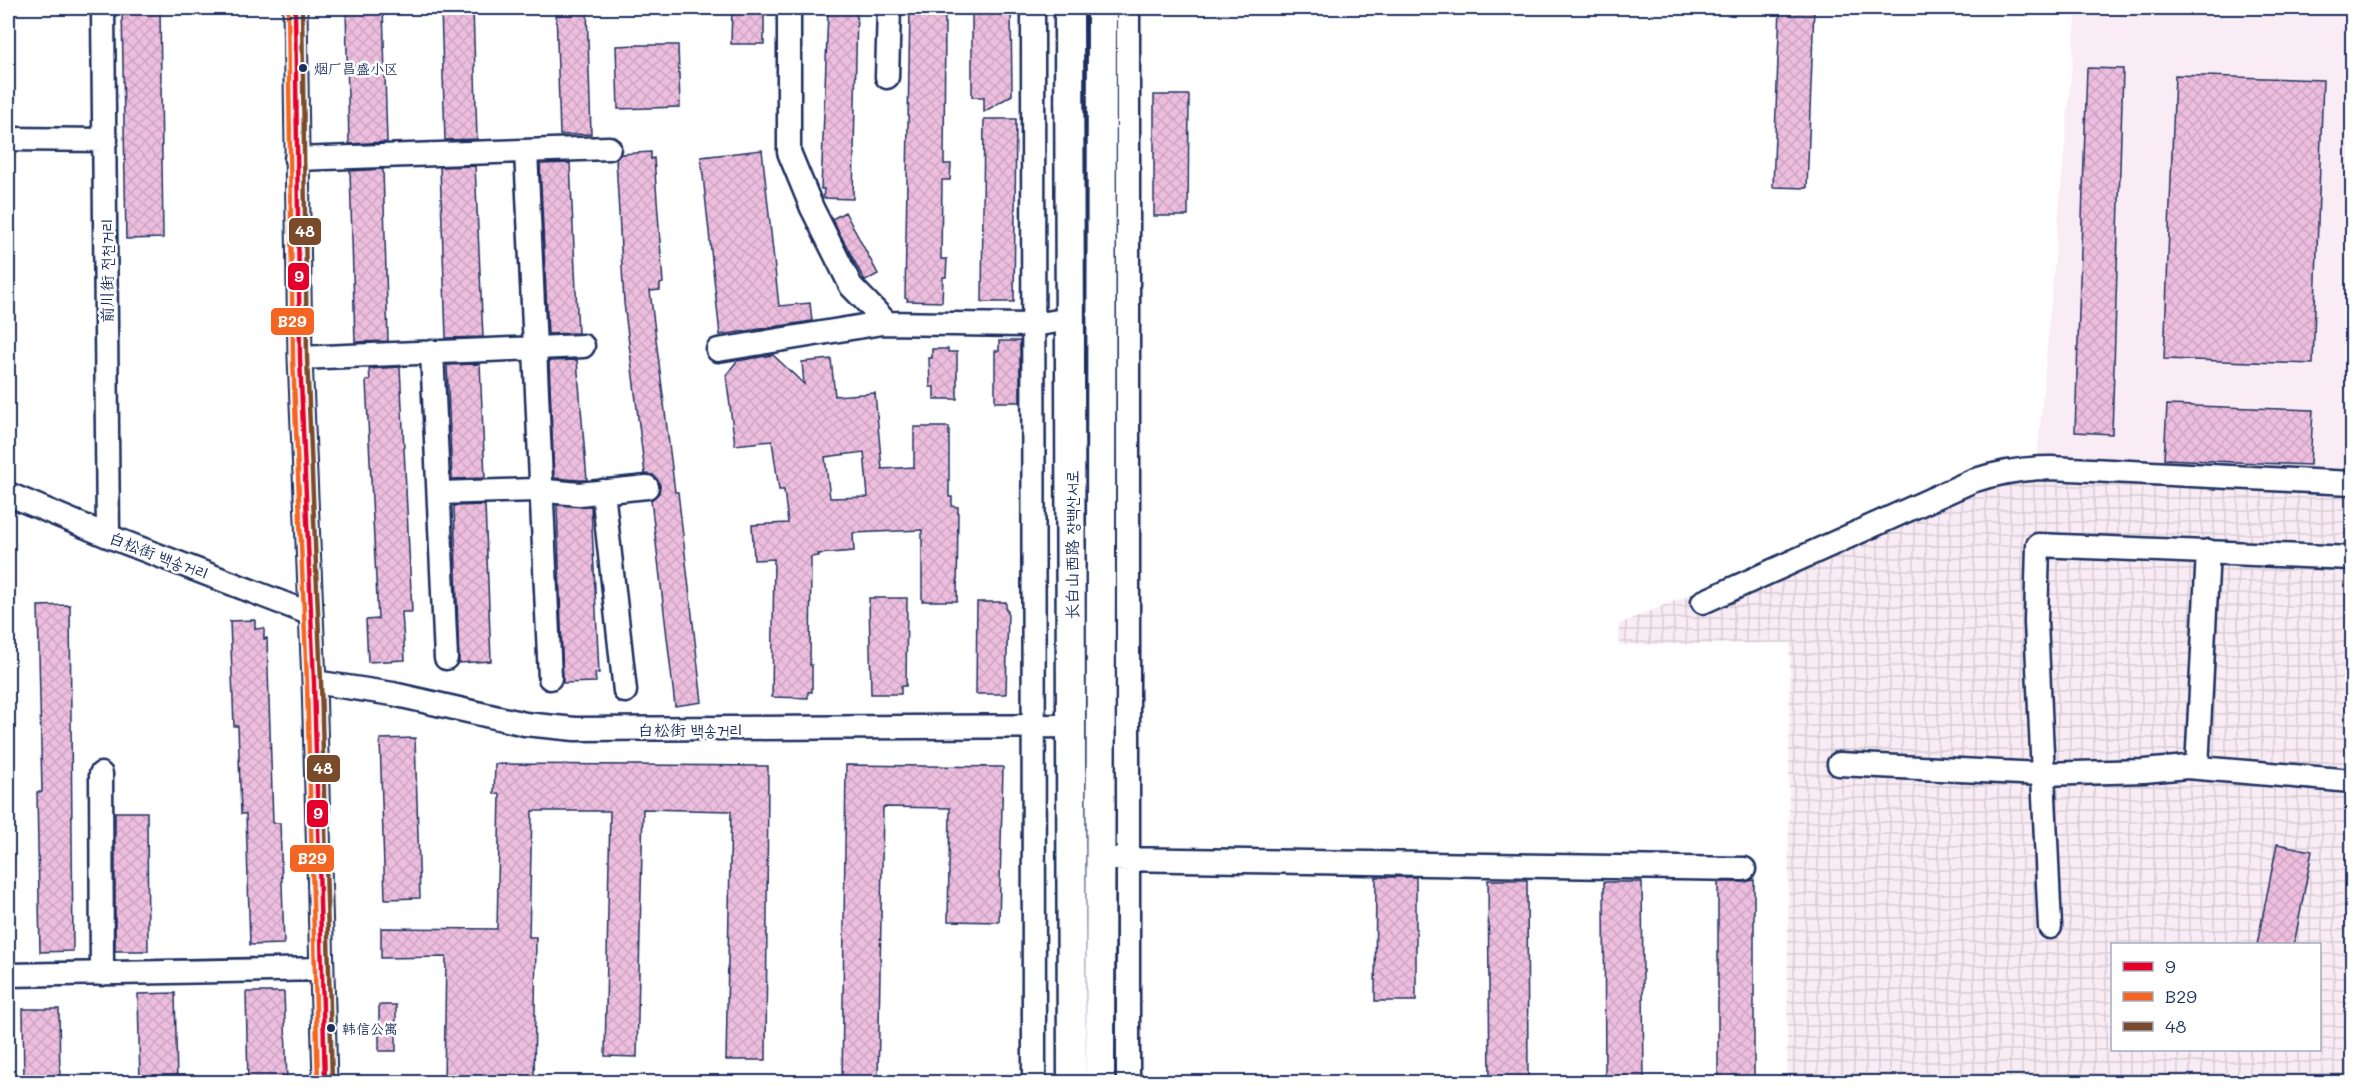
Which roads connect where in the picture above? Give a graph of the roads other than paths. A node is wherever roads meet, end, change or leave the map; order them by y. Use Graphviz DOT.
graph roads {
  1 [pos="104,8"];
  2 [pos="295,8"];
  3 [pos="789,8"];
  4 [pos="889,8"];
  5 [pos="1033,8"];
  6 [pos="1069,8"];
  7 [pos="1102,8"];
  8 [pos="1128,8"];
  9 [pos="887,77"];
  10 [pos="8,139"];
  11 [pos="106,140"];
  12 [pos="609,148"];
  13 [pos="526,151"];
  14 [pos="296,159"];
  15 [pos="1071,319"];
  16 [pos="887,323"];
  17 [pos="1032,325"];
  18 [pos="583,346"];
  19 [pos="535,348"];
  20 [pos="718,350"];
  21 [pos="432,352"];
  22 [pos="300,358"];
  23 [pos="2352,483"];
  24 [pos="647,487"];
  25 [pos="542,490"];
  26 [pos="603,491"];
  27 [pos="439,493"];
  28 [pos="8,494"];
  29 [pos="108,536"];
  30 [pos="2208,551"];
  31 [pos="2352,558"];
  32 [pos="1702,602"];
  33 [pos="311,614"];
  34 [pos="446,658"];
  35 [pos="550,678"];
  36 [pos="314,682"];
  37 [pos="625,691"];
  38 [pos="1071,726"];
  39 [pos="1032,727"];
  40 [pos="1839,764"];
  41 [pos="2197,768"];
  42 [pos="101,774"];
  43 [pos="2042,774"];
  44 [pos="2352,781"];
  45 [pos="1100,859"];
  46 [pos="1128,859"];
  47 [pos="1744,869"];
  48 [pos="2050,927"];
  49 [pos="322,969"];
  50 [pos="102,974"];
  51 [pos="8,975"];
  52 [pos="325,1083"];
  53 [pos="1034,1083"];
  54 [pos="1072,1083"];
  55 [pos="1100,1083"];
  56 [pos="1128,1083"];
  1 -- 11 [label="street, 前川街 전천거리"];
  2 -- 14 [label="street"];
  3 -- 16 [label="street"];
  4 -- 9 [label="street"];
  5 -- 17 [label="street"];
  6 -- 15 [label="main road, 长白山西路 장백산서로"];
  7 -- 45 [label="main road, 长白山西路 장백산서로"];
  8 -- 46 [label="street"];
  10 -- 11 [label="street"];
  11 -- 29 [label="street, 前川街 전천거리"];
  12 -- 13 [label="street"];
  13 -- 14 [label="street"];
  13 -- 19 [label="street"];
  14 -- 22 [label="street"];
  15 -- 17 [label="street"];
  15 -- 38 [label="main road, 长白山西路 장백산서로"];
  16 -- 17 [label="street"];
  16 -- 20 [label="street"];
  17 -- 39 [label="street"];
  18 -- 19 [label="street"];
  19 -- 21 [label="street"];
  19 -- 25 [label="street"];
  21 -- 22 [label="street"];
  21 -- 27 [label="street"];
  22 -- 33 [label="street"];
  23 -- 32 [label="street"];
  24 -- 26 [label="street"];
  25 -- 26 [label="street"];
  25 -- 27 [label="street"];
  25 -- 35 [label="street"];
  26 -- 37 [label="street"];
  27 -- 34 [label="street"];
  28 -- 29 [label="street, 白松街 백송거리"];
  29 -- 33 [label="street, 白松街 백송거리"];
  30 -- 31 [label="street"];
  30 -- 41 [label="street"];
  30 -- 43 [label="street"];
  33 -- 36 [label="street"];
  36 -- 39 [label="street, 白松街 백송거리"];
  36 -- 49 [label="street"];
  38 -- 39 [label="street, 白松街 백송거리"];
  38 -- 54 [label="main road, 长白山西路 장백산서로"];
  39 -- 53 [label="street"];
  40 -- 43 [label="street"];
  41 -- 43 [label="street"];
  41 -- 44 [label="street"];
  42 -- 50 [label="street"];
  43 -- 48 [label="street"];
  45 -- 46 [label="street"];
  45 -- 55 [label="main road, 长白山西路 장백산서로"];
  46 -- 47 [label="street"];
  46 -- 56 [label="street"];
  49 -- 50 [label="street"];
  49 -- 52 [label="street"];
  50 -- 51 [label="street"];
}
